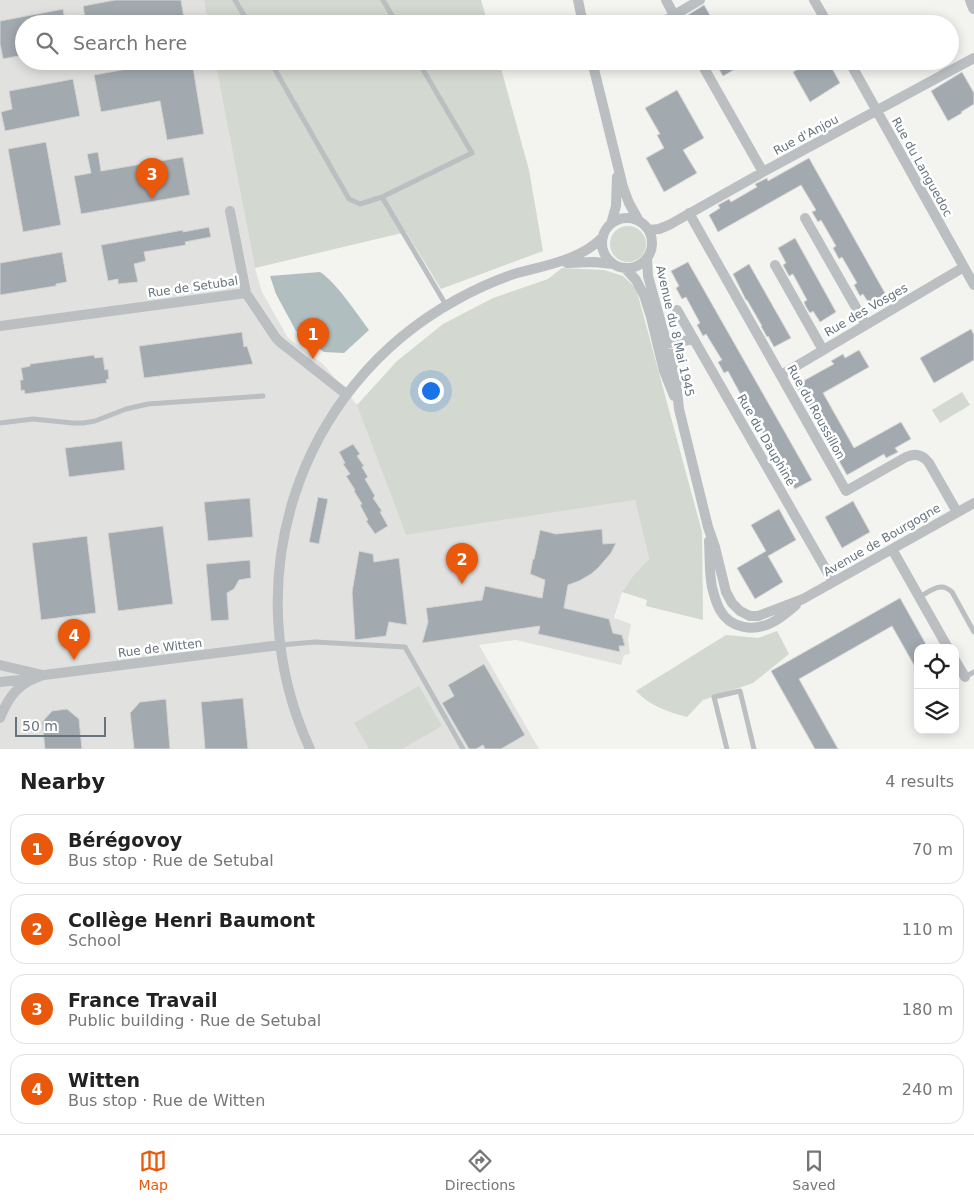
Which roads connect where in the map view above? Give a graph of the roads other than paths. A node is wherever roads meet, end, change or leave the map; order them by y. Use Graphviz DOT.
graph roads {
  1 [pos="235,0"];
  2 [pos="383,0"];
  3 [pos="578,0"];
  4 [pos="666,0"];
  5 [pos="700,0"];
  6 [pos="814,0"];
  7 [pos="971,0"];
  8 [pos="974,8"];
  9 [pos="243,15"];
  10 [pos="392,15"];
  11 [pos="581,15"];
  12 [pos="675,15"];
  13 [pos="682,15"];
  14 [pos="823,15"];
  15 [pos="974,58"];
  16 [pos="959,66"];
  17 [pos="275,70"];
  18 [pos="423,70"];
  19 [pos="594,70"];
  20 [pos="705,70"];
  21 [pos="854,70"];
  22 [pos="952,70"];
  23 [pos="877,111"];
  24 [pos="615,151"];
  25 [pos="763,172"];
  26 [pos="382,197"];
  27 [pos="230,211"];
  28 [pos="690,213"];
  29 [pos="805,218"];
  30 [pos="639,221"];
  31 [pos="611,224"];
  32 [pos="648,230"];
  33 [pos="603,237"];
  34 [pos="647,259"];
  35 [pos="613,264"];
  36 [pos="551,265"];
  37 [pos="775,265"];
  38 [pos="964,267"];
  39 [pos="625,268"];
  40 [pos="974,285"];
  41 [pos="246,293"];
  42 [pos="446,305"];
  43 [pos="677,310"];
  44 [pos="866,325"];
  45 [pos="0,326"];
  46 [pos="694,339"];
  47 [pos="662,345"];
  48 [pos="823,350"];
  49 [pos="781,375"];
  50 [pos="346,394"];
  51 [pos="263,396"];
  52 [pos="0,423"];
  53 [pos="974,502"];
  54 [pos="957,512"];
  55 [pos="892,549"];
  56 [pos="833,582"];
  57 [pos="919,596"];
  58 [pos="803,600"];
  59 [pos="974,632"];
  60 [pos="946,644"];
  61 [pos="280,645"];
  62 [pos="959,664"];
  63 [pos="0,665"];
  64 [pos="969,674"];
  65 [pos="44,676"];
  66 [pos="34,679"];
  67 [pos="0,682"];
  68 [pos="0,718"];
  69 [pos="310,749"];
  70 [pos="463,749"];
  71 [pos="727,749"];
  72 [pos="754,749"];
  1 -- 9 [label="lane"];
  2 -- 10 [label="lane"];
  3 -- 11 [label="street"];
  4 -- 12 [label="street"];
  5 -- 13 [label="street"];
  6 -- 14 [label="street"];
  7 -- 8 [label="street"];
  15 -- 16 [label="street, Rue d'Anjou"];
  17 -- 26 [label="lane"];
  18 -- 26 [label="lane"];
  19 -- 24 [label="street"];
  20 -- 25 [label="street"];
  21 -- 23 [label="street, Rue du Languedoc"];
  22 -- 23 [label="street, Rue d'Anjou"];
  23 -- 25 [label="street, Rue d'Anjou"];
  23 -- 38 [label="street, Rue du Languedoc"];
  24 -- 30 [label="street"];
  24 -- 31 [label="street"];
  25 -- 28 [label="street, Rue d'Anjou"];
  26 -- 42 [label="lane"];
  27 -- 41 [label="street"];
  28 -- 32 [label="street, Rue d'Anjou"];
  28 -- 49 [label="street, Rue du Roussillon"];
  29 -- 44 [label="street"];
  30 -- 31 [label="street"];
  30 -- 32 [label="street"];
  31 -- 33 [label="street"];
  32 -- 34 [label="street"];
  33 -- 35 [label="street"];
  33 -- 36 [label="street"];
  34 -- 39 [label="street"];
  34 -- 47 [label="street, Avenue du 8 Mai 1945"];
  35 -- 36 [label="street"];
  35 -- 39 [label="street"];
  36 -- 42 [label="street"];
  37 -- 48 [label="street"];
  38 -- 40 [label="street, Rue du Languedoc"];
  38 -- 44 [label="street, Rue des Vosges"];
  39 -- 47 [label="street, Avenue du 8 Mai 1945"];
  41 -- 45 [label="street, Rue de Setubal"];
  41 -- 50 [label="street, Rue de Setubal"];
  42 -- 50 [label="street"];
  43 -- 46 [label="street, Rue du Dauphiné"];
  44 -- 48 [label="street, Rue des Vosges"];
  46 -- 47 [label="street"];
  46 -- 56 [label="street, Rue du Dauphiné"];
  47 -- 58 [label="street, Avenue du 8 Mai 1945"];
  48 -- 49 [label="street, Rue des Vosges"];
  49 -- 54 [label="street, Rue du Roussillon"];
  50 -- 61 [label="street"];
  51 -- 52 [label="lane"];
  53 -- 54 [label="street, Avenue de Bourgogne"];
  54 -- 55 [label="street, Avenue de Bourgogne"];
  55 -- 56 [label="street, Avenue de Bourgogne"];
  55 -- 57 [label="street"];
  56 -- 58 [label="street, Avenue de Bourgogne"];
  57 -- 59 [label="lane"];
  57 -- 60 [label="street"];
  61 -- 65 [label="street, Rue de Witten"];
  61 -- 69 [label="street"];
  61 -- 70 [label="lane"];
  62 -- 64 [label="street"];
  63 -- 65 [label="street, Rue de Witten"];
  65 -- 66 [label="street, Rue de Witten"];
  66 -- 67 [label="street, Rue de Witten"];
  66 -- 68 [label="street, Rue de Witten"];
  71 -- 72 [label="lane"];
}
